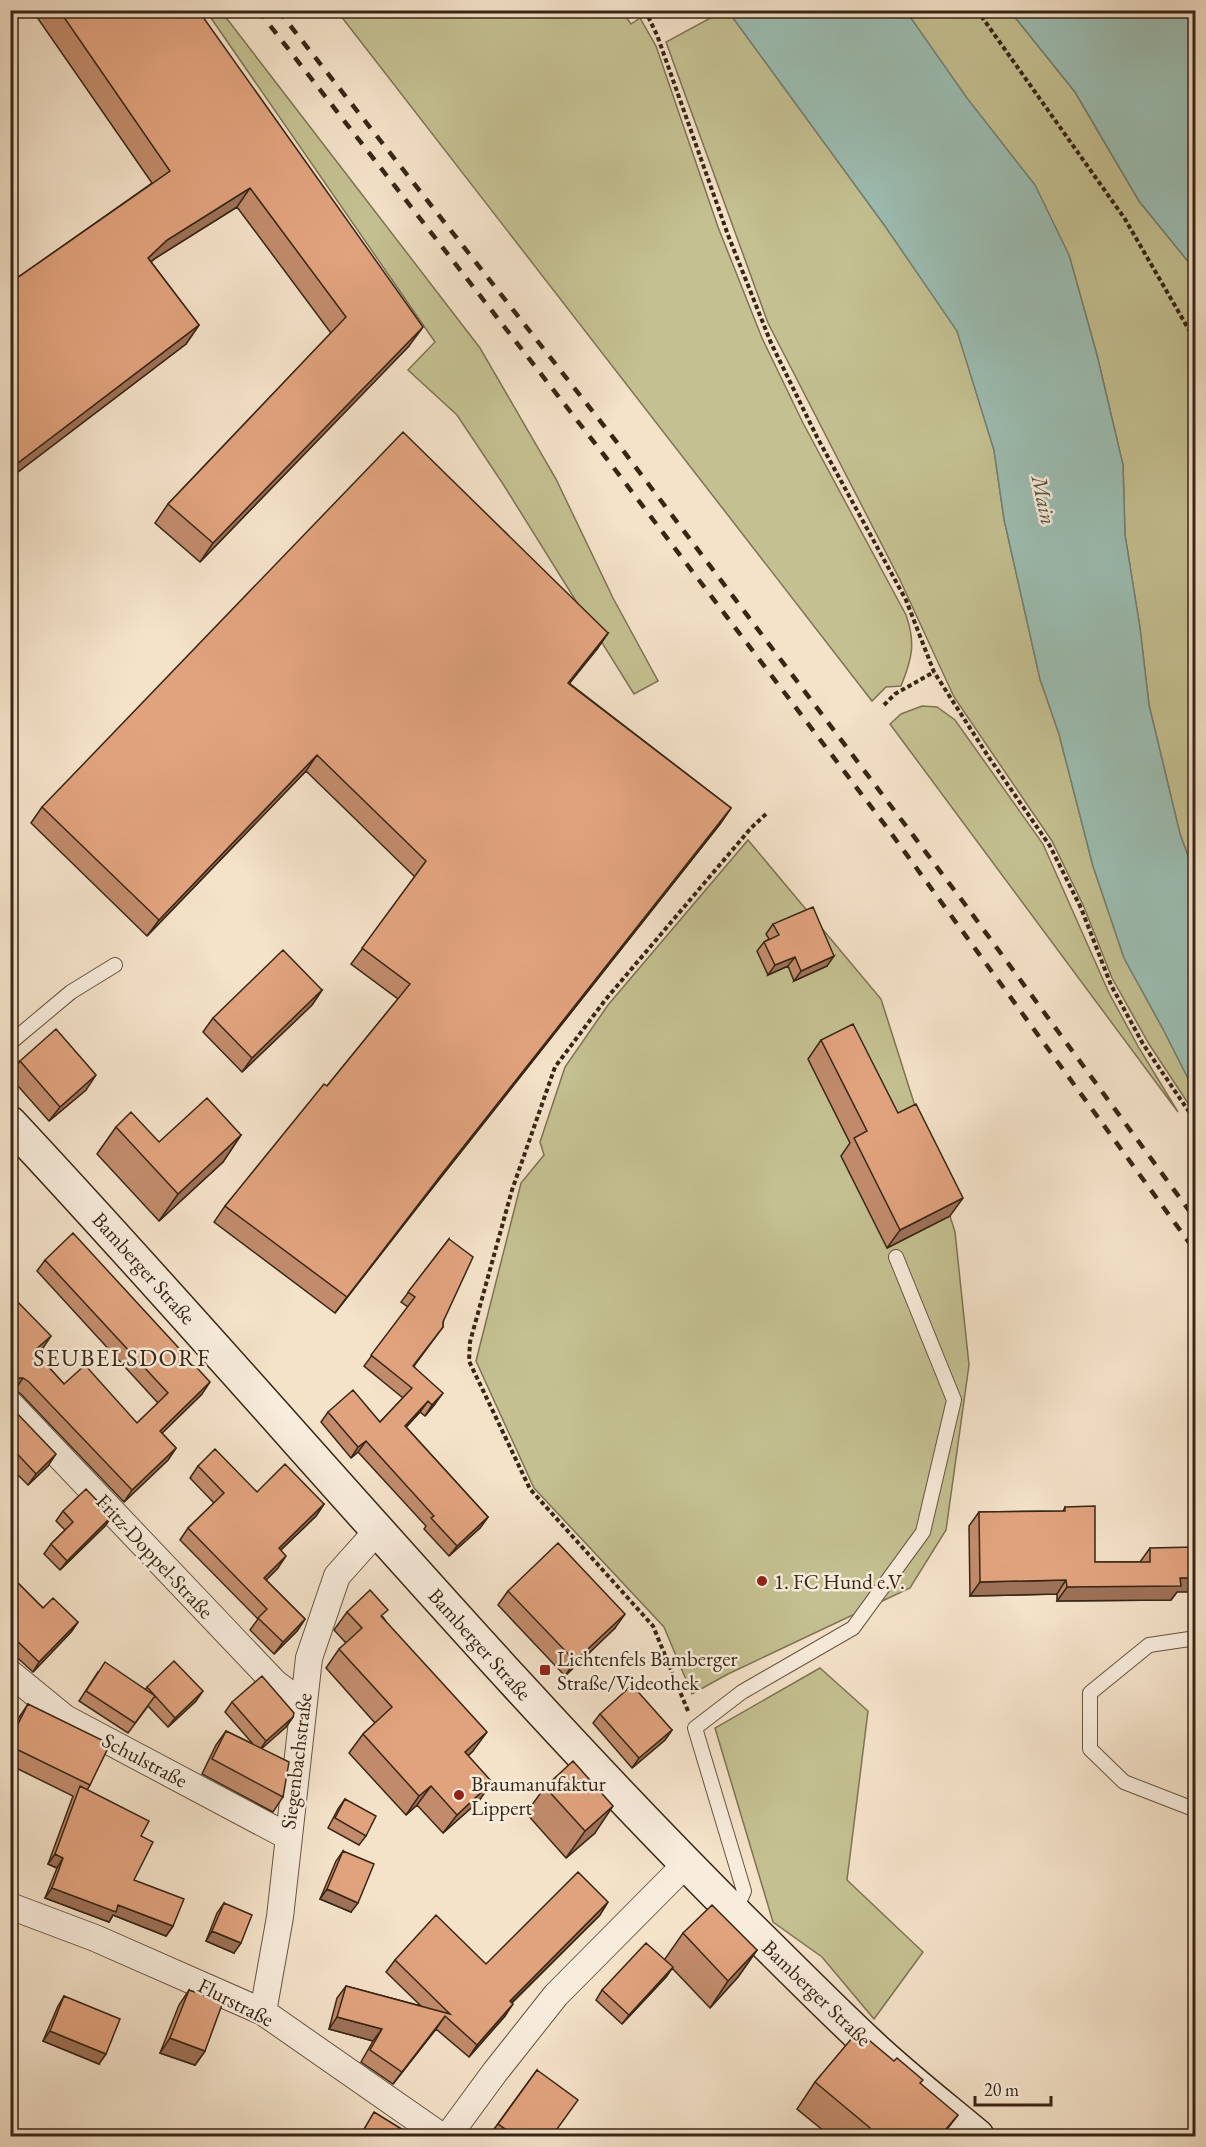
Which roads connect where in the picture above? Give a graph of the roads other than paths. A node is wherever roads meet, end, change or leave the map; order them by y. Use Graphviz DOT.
graph roads {
  1 [pos="115,965"];
  2 [pos="10,1043"];
  3 [pos="10,1123"];
  4 [pos="897,1257"];
  5 [pos="10,1404"];
  6 [pos="378,1530"];
  7 [pos="1196,1638"];
  8 [pos="10,1673"];
  9 [pos="303,1704"];
  10 [pos="1196,1810"];
  11 [pos="287,1836"];
  12 [pos="686,1863"];
  13 [pos="10,1906"];
  14 [pos="735,1912"];
  15 [pos="263,2012"];
  16 [pos="441,2136"];
  17 [pos="448,2136"];
  18 [pos="977,2136"];
  1 -- 2 [label="lane"];
  3 -- 6 [label="street, Bamberger Straße"];
  4 -- 14 [label="lane"];
  5 -- 9 [label="street, Fritz-Doppel-Straße"];
  6 -- 9 [label="street, Siegenbachstraße"];
  6 -- 12 [label="street, Bamberger Straße"];
  7 -- 10 [label="lane"];
  8 -- 11 [label="street, Schulstraße"];
  9 -- 11 [label="street, Siegenbachstraße"];
  11 -- 15 [label="street, Siegenbachstraße"];
  12 -- 14 [label="street, Bamberger Straße"];
  12 -- 17 [label="street"];
  13 -- 15 [label="street, Flurstraße"];
  14 -- 18 [label="street, Bamberger Straße"];
  15 -- 16 [label="street, Flurstraße"];
}
